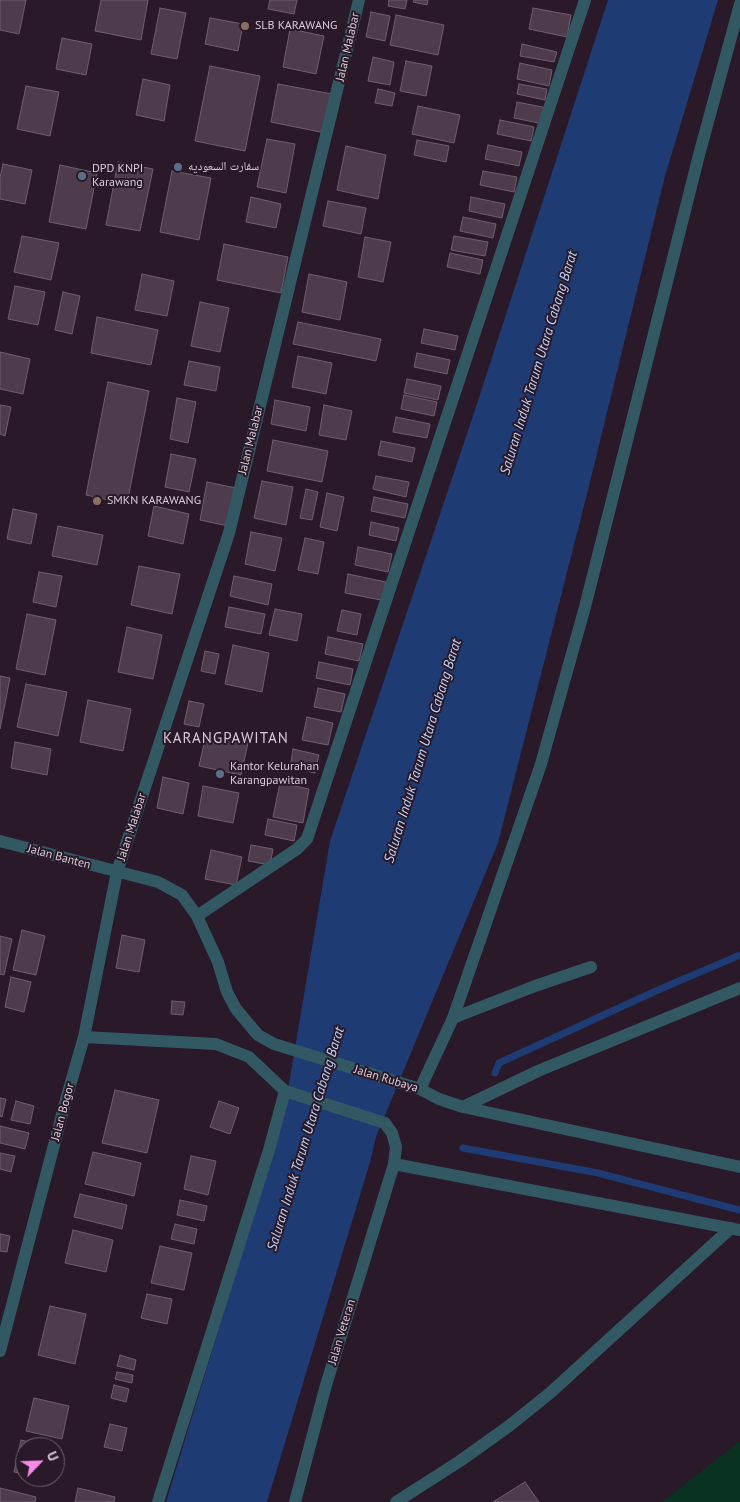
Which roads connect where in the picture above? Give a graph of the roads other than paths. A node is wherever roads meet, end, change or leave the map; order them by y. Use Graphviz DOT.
graph roads {
  1 [pos="359,0"];
  2 [pos="585,0"];
  3 [pos="740,4"];
  4 [pos="0,841"];
  5 [pos="117,872"];
  6 [pos="197,916"];
  7 [pos="591,967"];
  8 [pos="740,988"];
  9 [pos="453,1018"];
  10 [pos="84,1037"];
  11 [pos="420,1089"];
  12 [pos="285,1091"];
  13 [pos="462,1107"];
  14 [pos="394,1164"];
  15 [pos="740,1167"];
  16 [pos="736,1229"];
  17 [pos="0,1350"];
  18 [pos="158,1502"];
  19 [pos="295,1502"];
  20 [pos="396,1502"];
  1 -- 5 [label="street, Jalan Malabar"];
  2 -- 6 [label="street"];
  3 -- 9 [label="street"];
  4 -- 5 [label="street, Jalan Banten"];
  5 -- 6 [label="street, Jalan Rubaya"];
  5 -- 10 [label="street, Jalan Bogor"];
  6 -- 11 [label="street, Jalan Rubaya"];
  7 -- 9 [label="street"];
  8 -- 13 [label="street"];
  9 -- 11 [label="street"];
  10 -- 12 [label="street"];
  10 -- 17 [label="street, Jalan Bogor"];
  11 -- 13 [label="street, Jalan Rubaya"];
  12 -- 14 [label="street, Jalan Veteran"];
  12 -- 18 [label="street"];
  13 -- 15 [label="street, Jalan Rubaya"];
  14 -- 16 [label="street"];
  14 -- 19 [label="street, Jalan Veteran"];
  16 -- 20 [label="street"];
}
